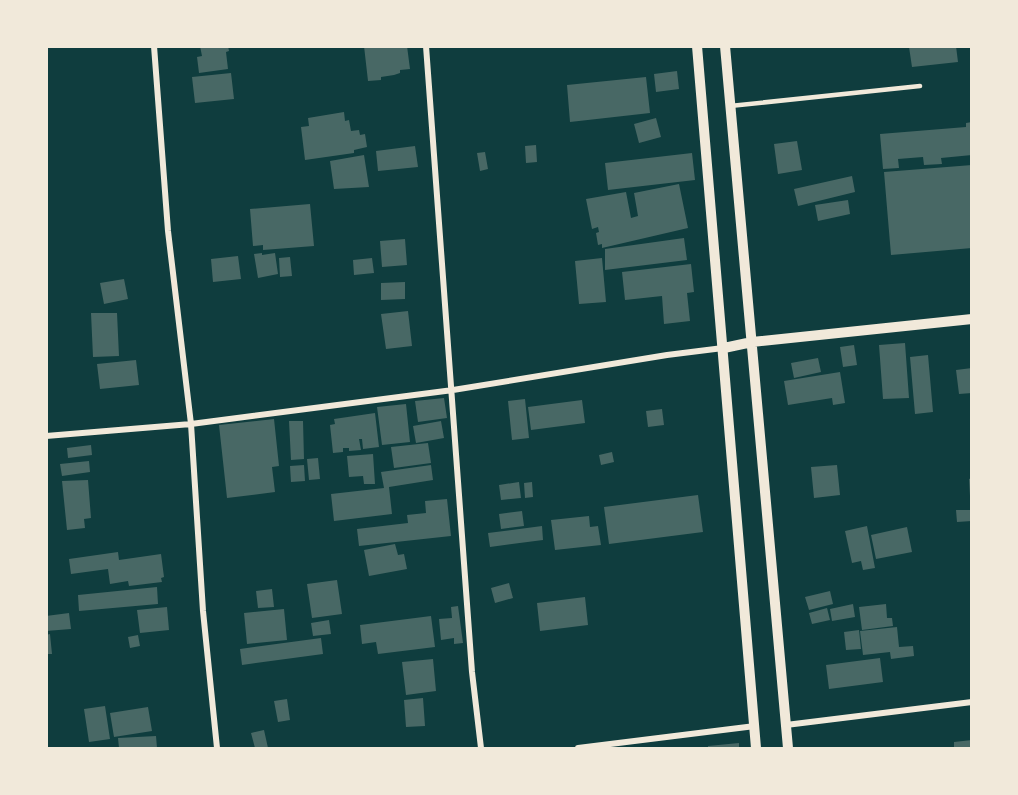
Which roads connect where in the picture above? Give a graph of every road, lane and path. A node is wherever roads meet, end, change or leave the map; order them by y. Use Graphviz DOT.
graph roads {
  1 [pos="154,46"];
  2 [pos="426,46"];
  3 [pos="697,46"];
  4 [pos="725,46"];
  5 [pos="920,86"];
  6 [pos="730,106"];
  7 [pos="972,319"];
  8 [pos="752,342"];
  9 [pos="724,348"];
  10 [pos="453,390"];
  11 [pos="191,424"];
  12 [pos="46,436"];
  13 [pos="972,702"];
  14 [pos="786,725"];
  15 [pos="755,726"];
  16 [pos="217,748"];
  17 [pos="481,748"];
  18 [pos="578,748"];
  19 [pos="756,748"];
  20 [pos="788,748"];
  1 -- 11 [label="street"];
  2 -- 10 [label="street"];
  3 -- 9 [label="street"];
  4 -- 6 [label="street"];
  5 -- 6 [label="lane"];
  6 -- 8 [label="street"];
  7 -- 8 [label="street"];
  8 -- 9 [label="street"];
  8 -- 14 [label="street"];
  9 -- 10 [label="street"];
  9 -- 15 [label="street"];
  10 -- 11 [label="street"];
  10 -- 17 [label="street"];
  11 -- 12 [label="street"];
  11 -- 16 [label="street"];
  13 -- 14 [label="street"];
  14 -- 20 [label="street"];
  15 -- 18 [label="street"];
  15 -- 19 [label="street"];
}
